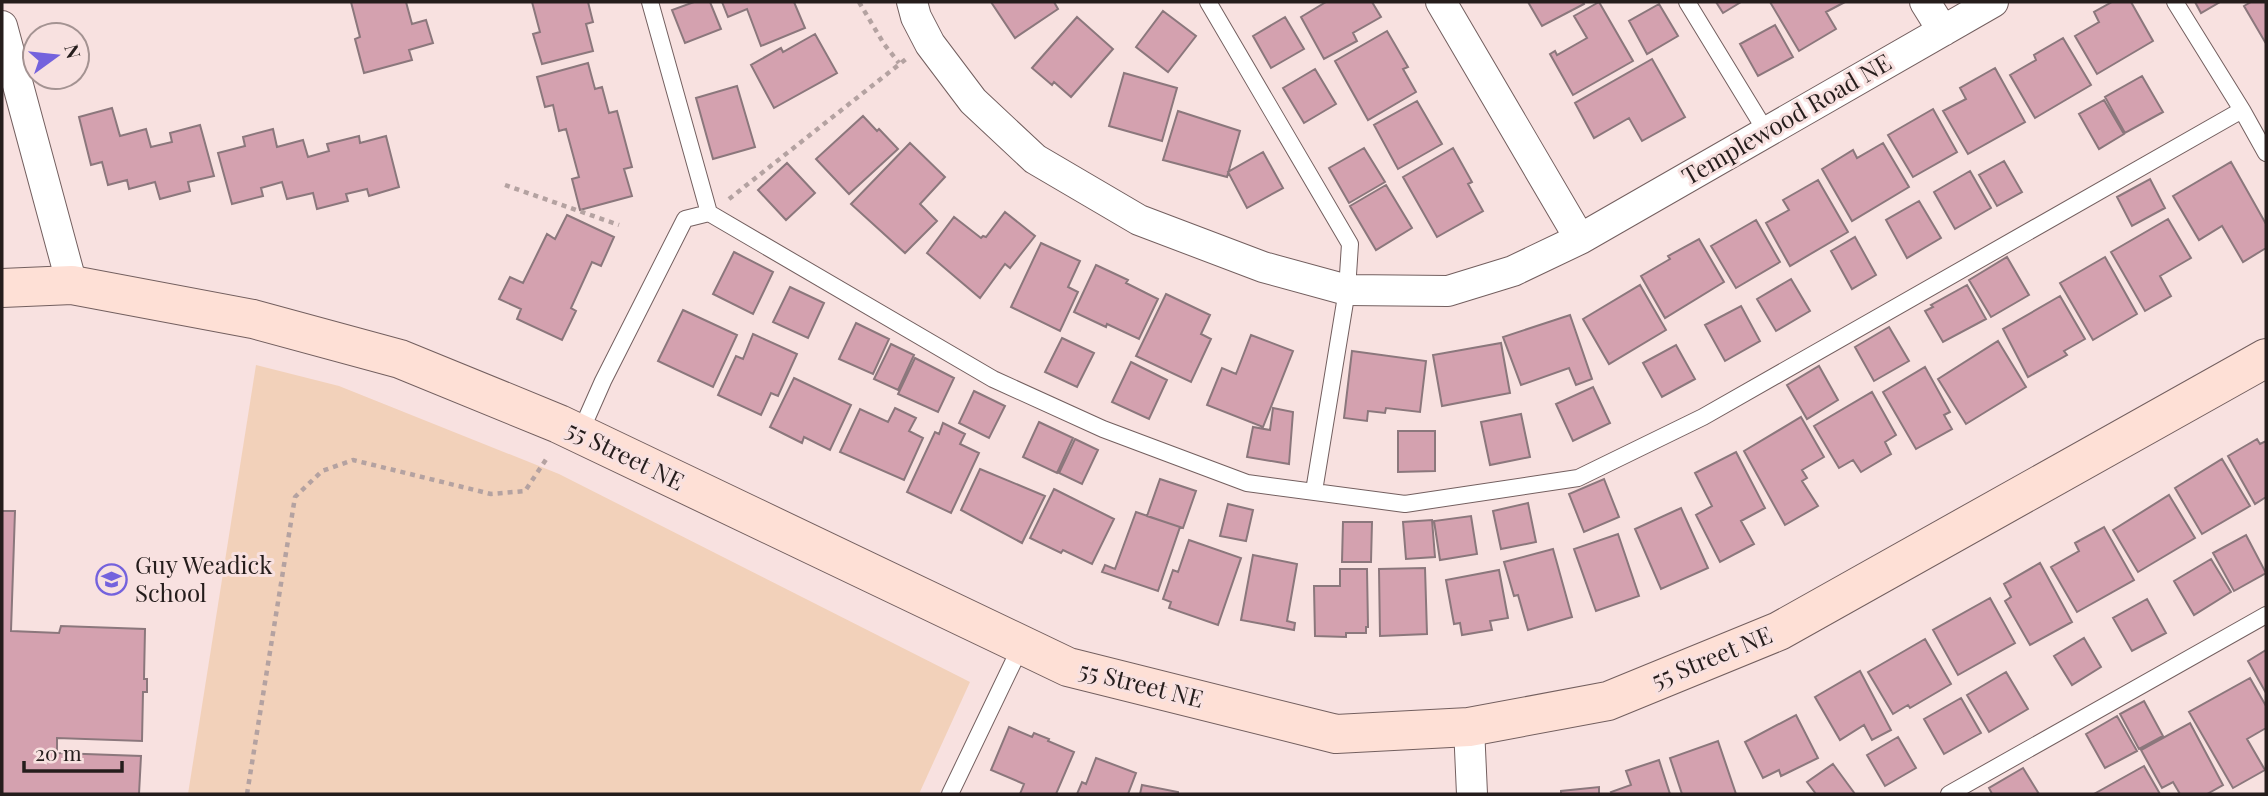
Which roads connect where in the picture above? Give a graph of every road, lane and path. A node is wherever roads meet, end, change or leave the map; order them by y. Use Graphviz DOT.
graph roads {
  1 [pos="650,2"];
  2 [pos="859,2"];
  3 [pos="912,2"];
  4 [pos="1208,2"];
  5 [pos="1441,2"];
  6 [pos="1687,2"];
  7 [pos="1925,2"];
  8 [pos="1993,2"];
  9 [pos="2175,2"];
  10 [pos="2,26"];
  11 [pos="1943,31"];
  12 [pos="930,44"];
  13 [pos="7,61"];
  14 [pos="899,63"];
  15 [pos="2242,110"];
  16 [pos="1767,133"];
  17 [pos="2266,153"];
  18 [pos="505,185"];
  19 [pos="709,213"];
  20 [pos="619,225"];
  21 [pos="1580,239"];
  22 [pos="72,285"];
  23 [pos="2,288"];
  24 [pos="1347,290"];
  25 [pos="2266,358"];
  26 [pos="569,429"];
  27 [pos="1314,491"];
  28 [pos="2266,615"];
  29 [pos="1021,646"];
  30 [pos="1469,727"];
  31 [pos="247,794"];
  32 [pos="950,794"];
  33 [pos="1472,794"];
  34 [pos="1949,794"];
  1 -- 19 [label="lane"];
  2 -- 14 [label="path"];
  3 -- 12 [label="street, Templewood Road NE"];
  4 -- 24 [label="lane"];
  5 -- 21 [label="street"];
  6 -- 16 [label="lane"];
  7 -- 11 [label="street"];
  8 -- 11 [label="street, Templewood Road NE"];
  9 -- 15 [label="lane"];
  10 -- 13 [label="street"];
  11 -- 16 [label="street, Templewood Road NE"];
  12 -- 14 [label="path"];
  12 -- 24 [label="street, Templewood Road NE"];
  13 -- 22 [label="street"];
  14 -- 19 [label="path"];
  15 -- 17 [label="lane"];
  15 -- 27 [label="lane"];
  16 -- 21 [label="street, Templewood Road NE"];
  18 -- 20 [label="path"];
  19 -- 26 [label="lane"];
  19 -- 27 [label="lane"];
  21 -- 24 [label="street, Templewood Road NE"];
  22 -- 23 [label="street, 55 Street NE"];
  22 -- 26 [label="street, 55 Street NE"];
  24 -- 27 [label="lane"];
  25 -- 30 [label="street, 55 Street NE"];
  26 -- 29 [label="street, 55 Street NE"];
  26 -- 31 [label="path"];
  28 -- 34 [label="lane"];
  29 -- 30 [label="street, 55 Street NE"];
  29 -- 32 [label="lane"];
  30 -- 33 [label="street"];
}
